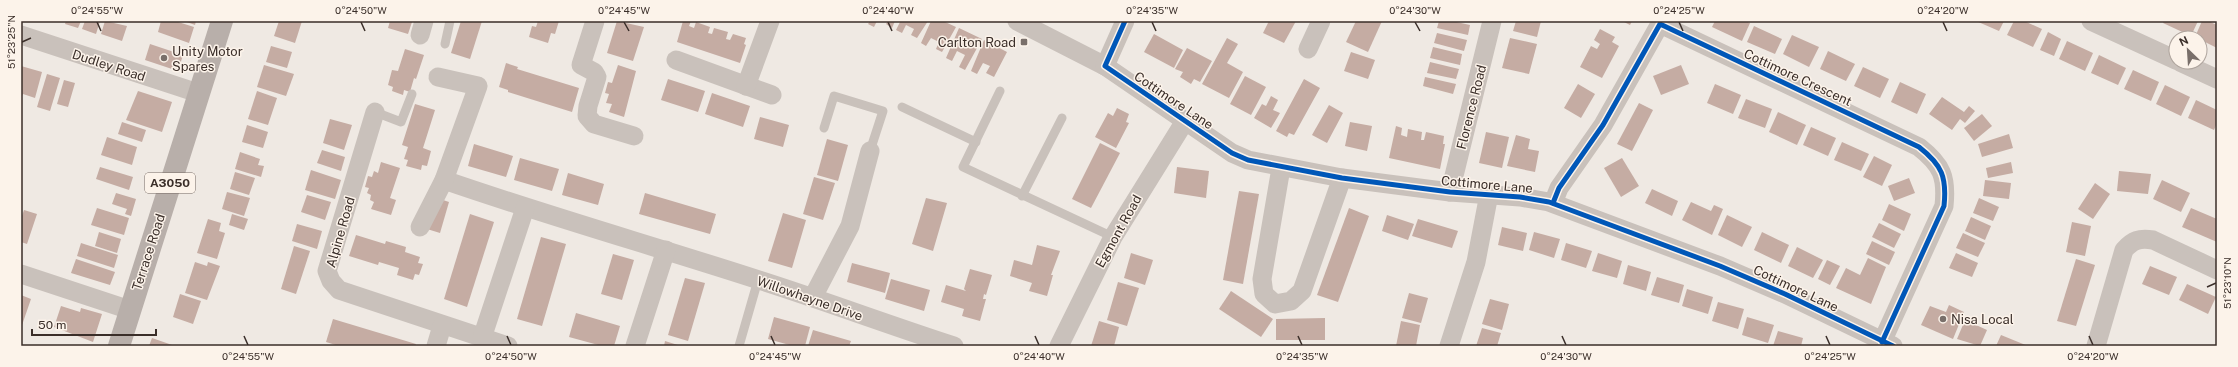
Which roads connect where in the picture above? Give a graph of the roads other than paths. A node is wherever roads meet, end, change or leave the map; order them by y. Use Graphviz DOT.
graph roads {
  1 [pos="222,21"];
  2 [pos="450,21"];
  3 [pos="595,21"];
  4 [pos="770,21"];
  5 [pos="1017,21"];
  6 [pos="1125,21"];
  7 [pos="1321,21"];
  8 [pos="1492,21"];
  9 [pos="2091,21"];
  10 [pos="1661,22"];
  11 [pos="21,35"];
  12 [pos="445,44"];
  13 [pos="1308,49"];
  14 [pos="2168,56"];
  15 [pos="676,60"];
  16 [pos="1105,66"];
  17 [pos="2197,70"];
  18 [pos="438,77"];
  19 [pos="2217,79"];
  20 [pos="746,86"];
  21 [pos="1000,91"];
  22 [pos="198,93"];
  23 [pos="412,94"];
  24 [pos="772,95"];
  25 [pos="902,107"];
  26 [pos="375,112"];
  27 [pos="1062,118"];
  28 [pos="1186,121"];
  29 [pos="824,128"];
  30 [pos="634,136"];
  31 [pos="976,142"];
  32 [pos="870,150"];
  33 [pos="1281,168"];
  34 [pos="1342,178"];
  35 [pos="444,180"];
  36 [pos="1450,192"];
  37 [pos="1489,194"];
  38 [pos="1022,196"];
  39 [pos="1553,203"];
  40 [pos="526,208"];
  41 [pos="420,227"];
  42 [pos="1113,237"];
  43 [pos="666,250"];
  44 [pos="2217,270"];
  45 [pos="21,274"];
  46 [pos="758,280"];
  47 [pos="813,297"];
  48 [pos="130,310"];
  49 [pos="442,326"];
  50 [pos="482,338"];
  51 [pos="1887,344"];
  52 [pos="119,346"];
  53 [pos="436,346"];
  54 [pos="508,346"];
  55 [pos="635,346"];
  56 [pos="739,346"];
  57 [pos="954,346"];
  58 [pos="1059,346"];
  59 [pos="1449,346"];
  60 [pos="2096,346"];
  1 -- 22 [label="main road, Terrace Road / A3050"];
  2 -- 12 [label="lane"];
  3 -- 30 [label="street"];
  4 -- 20 [label="street"];
  5 -- 16 [label="street, Cottimore Lane"];
  6 -- 16 [label="street"];
  7 -- 13 [label="street"];
  8 -- 36 [label="street, Florence Road"];
  9 -- 14 [label="street"];
  10 -- 39 [label="street, Cottimore Crescent"];
  10 -- 51 [label="street, Cottimore Crescent"];
  11 -- 22 [label="street, Dudley Road"];
  15 -- 20 [label="street"];
  16 -- 28 [label="street, Cottimore Lane"];
  17 -- 19 [label="street"];
  18 -- 35 [label="street"];
  20 -- 24 [label="street"];
  21 -- 31 [label="lane"];
  22 -- 48 [label="main road, Terrace Road / A3050"];
  23 -- 26 [label="lane"];
  25 -- 31 [label="lane"];
  26 -- 49 [label="street, Alpine Road"];
  27 -- 38 [label="lane"];
  28 -- 33 [label="street, Cottimore Lane"];
  28 -- 42 [label="street, Egmont Road"];
  29 -- 32 [label="lane"];
  31 -- 38 [label="lane"];
  32 -- 47 [label="street"];
  33 -- 34 [label="street, Cottimore Lane"];
  33 -- 34 [label="street"];
  34 -- 36 [label="street, Cottimore Lane"];
  35 -- 40 [label="street, Willowhayne Drive"];
  35 -- 41 [label="street"];
  36 -- 37 [label="street, Cottimore Lane"];
  37 -- 39 [label="street, Cottimore Lane"];
  37 -- 59 [label="street"];
  38 -- 42 [label="lane"];
  39 -- 51 [label="street, Cottimore Lane"];
  40 -- 43 [label="street, Willowhayne Drive"];
  40 -- 50 [label="street"];
  42 -- 58 [label="street, Egmont Road"];
  43 -- 46 [label="street, Willowhayne Drive"];
  43 -- 55 [label="street"];
  44 -- 60 [label="street"];
  45 -- 48 [label="street"];
  46 -- 47 [label="street, Willowhayne Drive"];
  46 -- 56 [label="lane"];
  47 -- 57 [label="street, Willowhayne Drive"];
  48 -- 52 [label="main road, Terrace Road / A3050"];
  49 -- 50 [label="street, Alpine Road"];
  49 -- 53 [label="street"];
  50 -- 54 [label="street, Alpine Road"];
}
